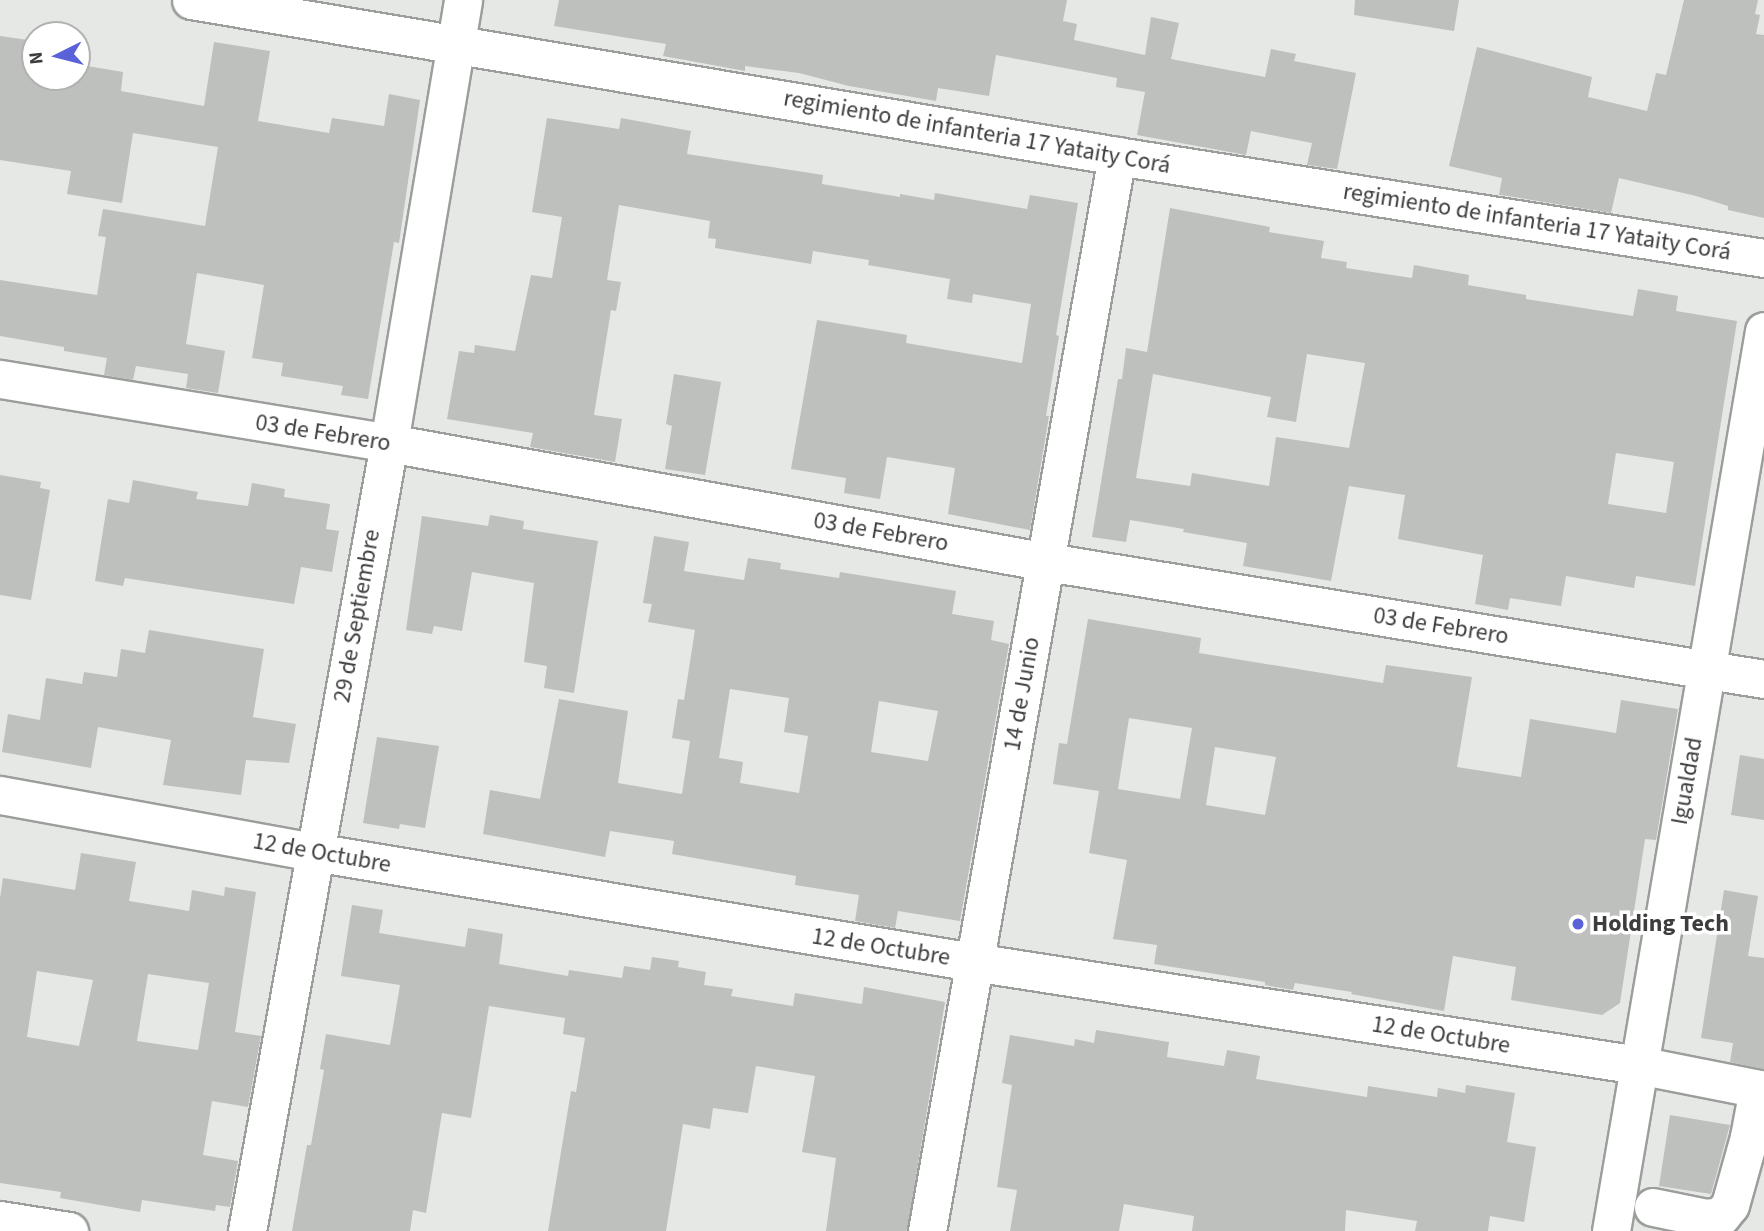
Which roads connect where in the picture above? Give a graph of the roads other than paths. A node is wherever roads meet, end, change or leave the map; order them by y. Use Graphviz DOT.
graph roads {
  1 [pos="191,0"];
  2 [pos="463,0"];
  3 [pos="455,42"];
  4 [pos="1117,156"];
  5 [pos="1764,258"];
  6 [pos="1764,331"];
  7 [pos="0,379"];
  8 [pos="389,443"];
  9 [pos="1046,562"];
  10 [pos="1706,669"];
  11 [pos="1764,679"];
  12 [pos="0,795"];
  13 [pos="314,852"];
  14 [pos="974,962"];
  15 [pos="1638,1065"];
  16 [pos="1761,1089"];
  17 [pos="1653,1208"];
  18 [pos="0,1220"];
  19 [pos="69,1231"];
  20 [pos="247,1231"];
  21 [pos="927,1231"];
  22 [pos="1611,1231"];
  1 -- 3 [label="street, regimiento de infanteria 17 Yataity Corá"];
  2 -- 3 [label="street, 29 de Septiembre"];
  3 -- 4 [label="street, regimiento de infanteria 17 Yataity Corá"];
  3 -- 8 [label="street, 29 de Septiembre"];
  4 -- 5 [label="street, regimiento de infanteria 17 Yataity Corá"];
  4 -- 9 [label="street, 14 de Junio"];
  6 -- 10 [label="street, Igualdad"];
  7 -- 8 [label="street, 03 de Febrero"];
  8 -- 9 [label="street, 03 de Febrero"];
  8 -- 13 [label="street, 29 de Septiembre"];
  9 -- 10 [label="street, 03 de Febrero"];
  9 -- 14 [label="street, 14 de Junio"];
  10 -- 11 [label="street, 03 de Febrero"];
  10 -- 15 [label="street, Igualdad"];
  12 -- 13 [label="street, 12 de Octubre"];
  13 -- 14 [label="street, 12 de Octubre"];
  13 -- 20 [label="street, 29 de Septiembre"];
  14 -- 15 [label="street, 12 de Octubre"];
  14 -- 21 [label="street, 14 de Junio"];
  15 -- 16 [label="street, 12 de Octubre"];
  15 -- 22 [label="street, Igualdad"];
  16 -- 17 [label="street"];
  18 -- 19 [label="street"];
}
